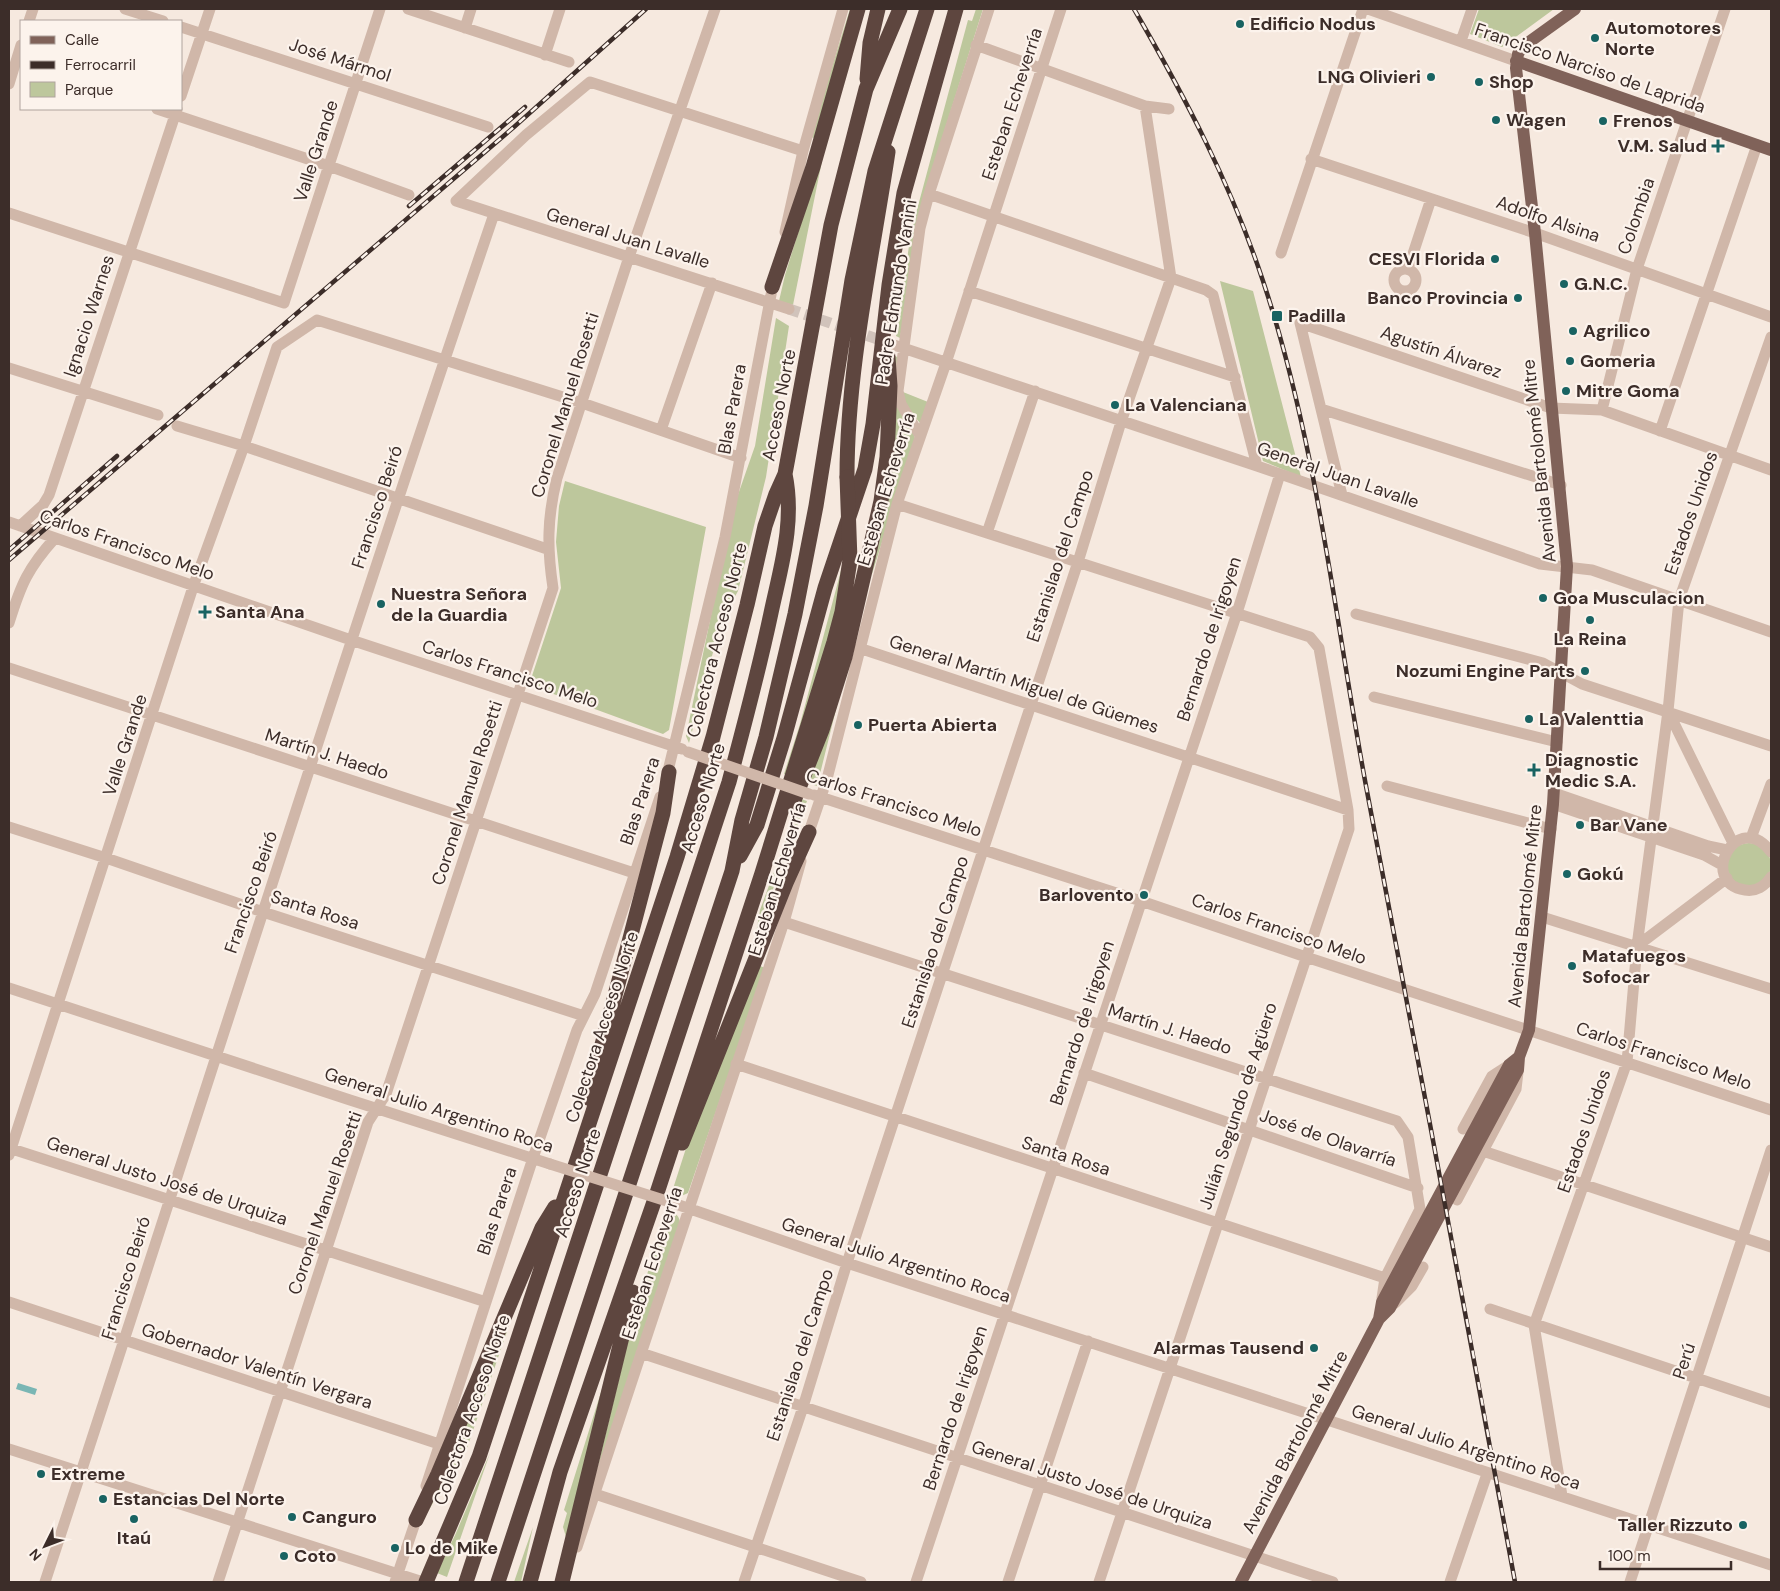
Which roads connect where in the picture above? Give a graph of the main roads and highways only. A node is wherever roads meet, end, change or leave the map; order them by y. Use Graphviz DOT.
graph roads {
  1 [pos="858,9"];
  2 [pos="878,9"];
  3 [pos="900,9"];
  4 [pos="927,9"];
  5 [pos="956,9"];
  6 [pos="1575,9"];
  7 [pos="1516,61"];
  8 [pos="866,89"];
  9 [pos="895,109"];
  10 [pos="1771,150"];
  11 [pos="771,294"];
  12 [pos="886,317"];
  13 [pos="785,474"];
  14 [pos="669,772"];
  15 [pos="809,832"];
  16 [pos="732,871"];
  17 [pos="762,873"];
  18 [pos="581,1149"];
  19 [pos="571,1180"];
  20 [pos="654,1203"];
  21 [pos="416,1520"];
  22 [pos="421,1581"];
  23 [pos="466,1582"];
  24 [pos="498,1582"];
  25 [pos="530,1582"];
  26 [pos="563,1582"];
  27 [pos="1241,1582"];
  1 -- 11 [label="highway"];
  2 -- 8 [label="highway"];
  3 -- 8 [label="highway, Acceso Norte"];
  4 -- 9 [label="highway"];
  5 -- 12 [label="highway"];
  6 -- 7 [label="main road"];
  7 -- 10 [label="main road, Francisco Narciso de Laprida"];
  7 -- 27 [label="main road, Avenida Bartolomé Mitre"];
  8 -- 13 [label="highway, Acceso Norte"];
  9 -- 16 [label="highway"];
  9 -- 17 [label="highway, bridge"];
  12 -- 16 [label="highway"];
  12 -- 17 [label="highway"];
  13 -- 18 [label="highway, Colectora Acceso Norte"];
  13 -- 23 [label="highway, Acceso Norte"];
  14 -- 18 [label="highway"];
  15 -- 20 [label="highway"];
  16 -- 24 [label="highway"];
  17 -- 20 [label="highway"];
  18 -- 19 [label="highway, Colectora Acceso Norte"];
  19 -- 21 [label="highway"];
  19 -- 22 [label="highway, Colectora Acceso Norte"];
  20 -- 25 [label="highway"];
  20 -- 26 [label="highway"];
}
